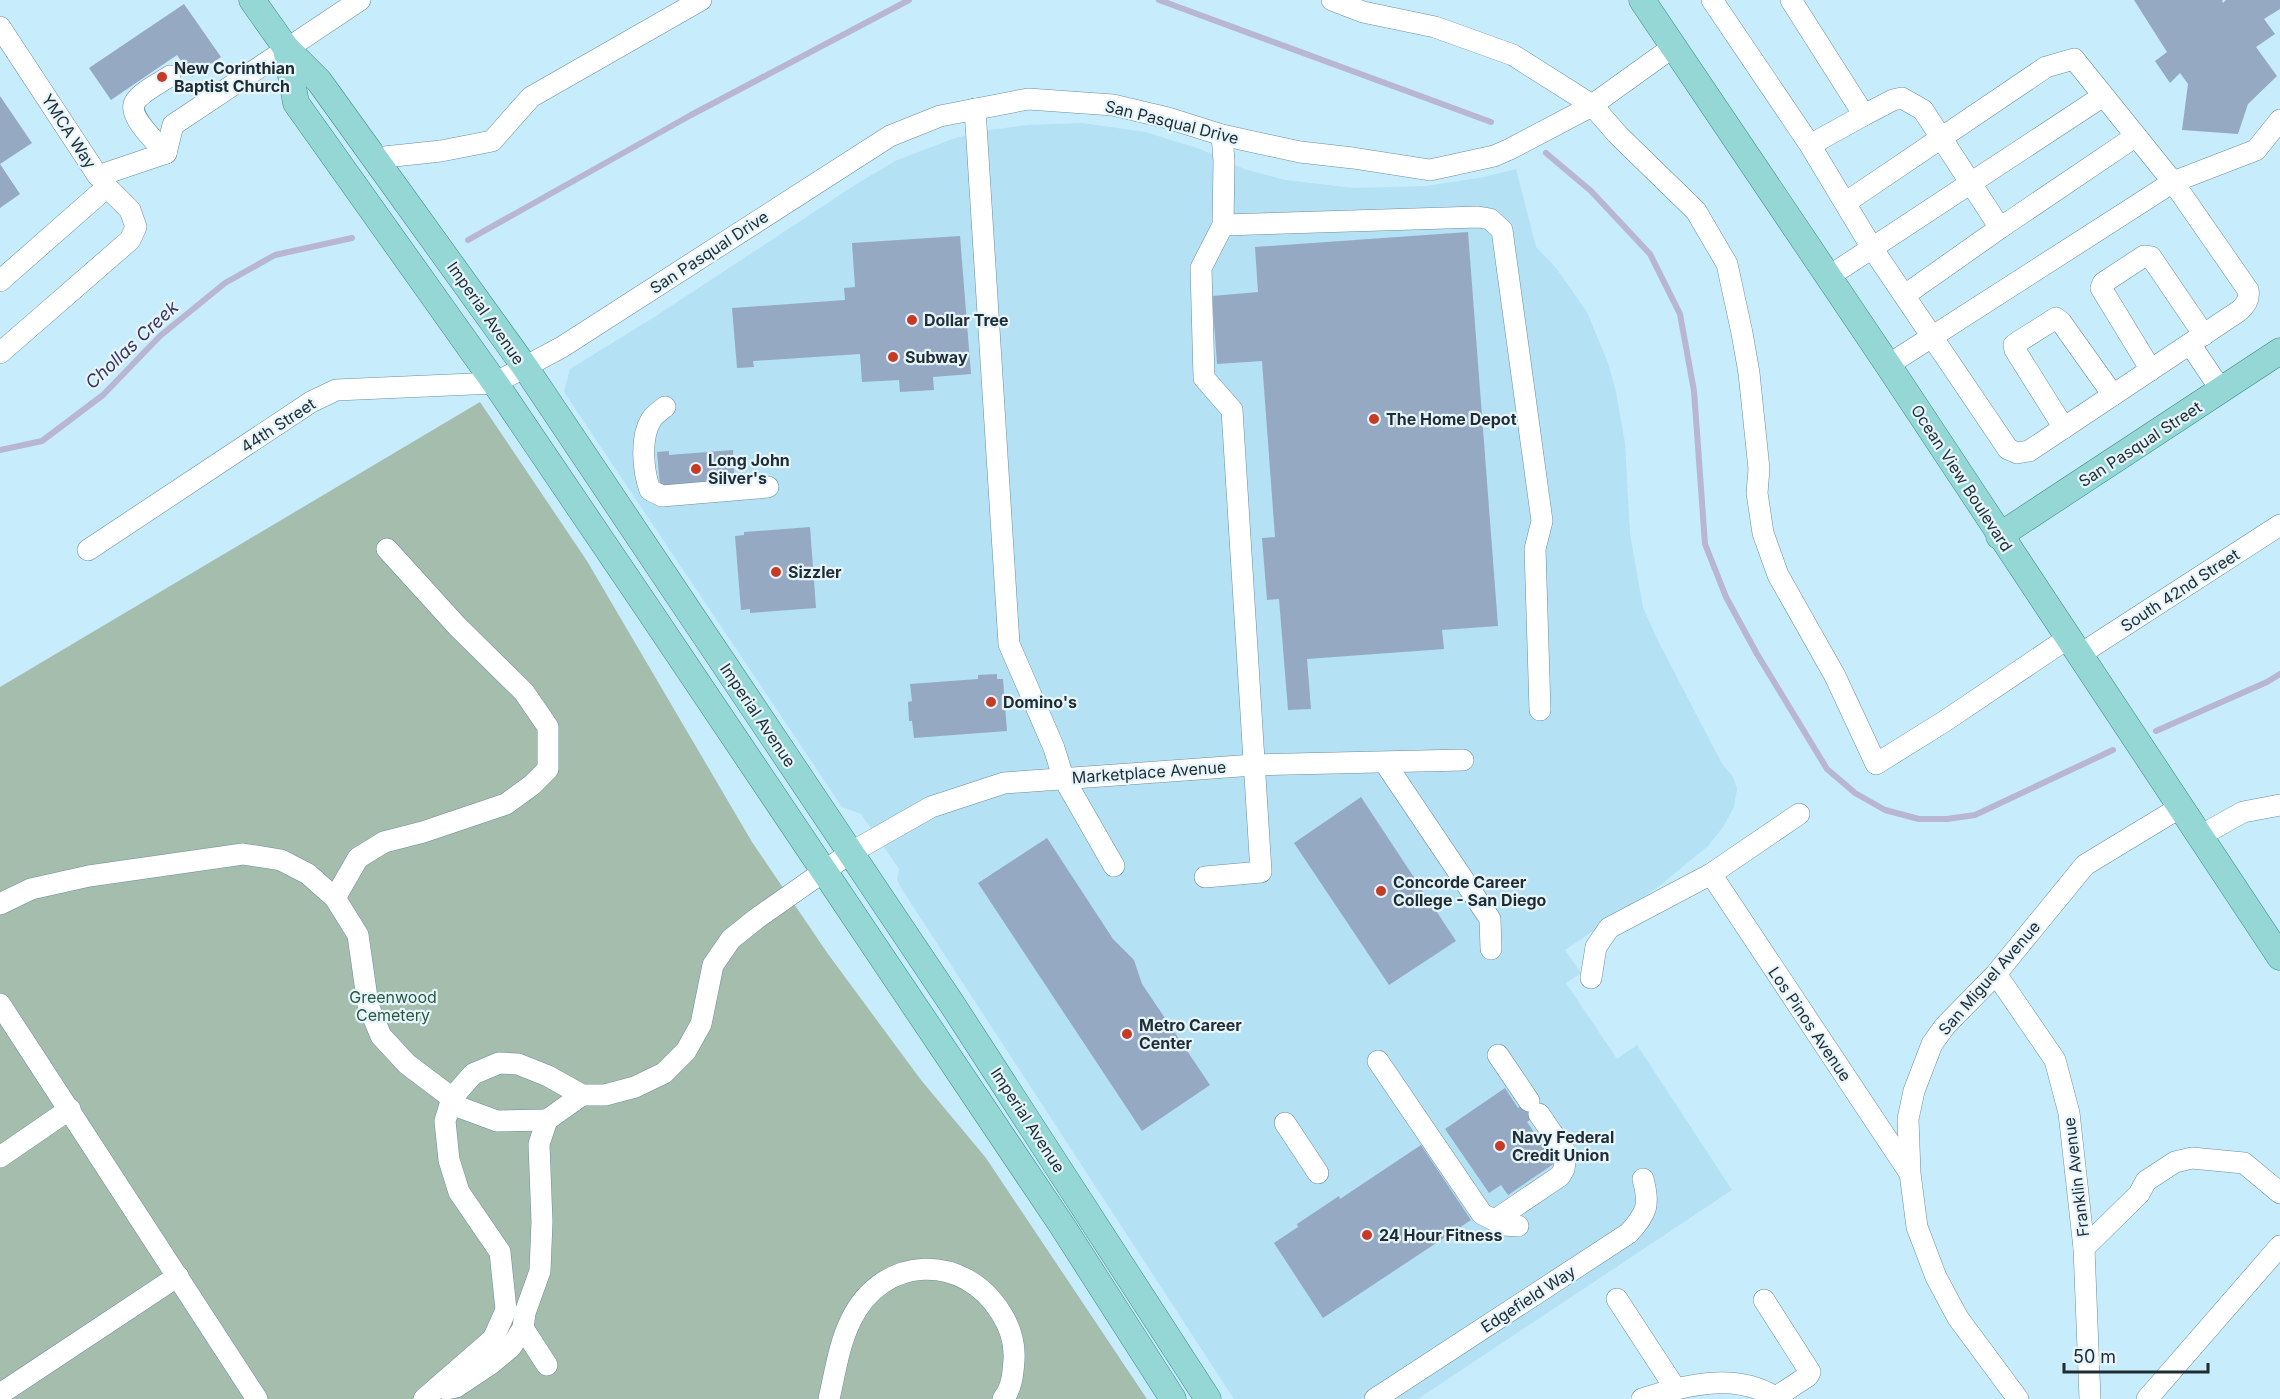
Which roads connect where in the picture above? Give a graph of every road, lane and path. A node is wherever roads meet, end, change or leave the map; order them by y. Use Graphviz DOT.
graph roads {
  1 [pos="252,0"];
  2 [pos="360,0"];
  3 [pos="701,0"];
  4 [pos="1332,0"];
  5 [pos="1642,0"];
  6 [pos="1712,0"];
  7 [pos="1791,0"];
  8 [pos="0,27"];
  9 [pos="1673,47"];
  10 [pos="286,48"];
  11 [pos="170,76"];
  12 [pos="2103,96"];
  13 [pos="1592,105"];
  14 [pos="975,109"];
  15 [pos="1864,115"];
  16 [pos="2280,120"];
  17 [pos="1222,135"];
  18 [pos="2136,136"];
  19 [pos="1941,138"];
  20 [pos="1810,146"];
  21 [pos="166,153"];
  22 [pos="375,158"];
  23 [pos="103,181"];
  24 [pos="1970,183"];
  25 [pos="2173,183"];
  26 [pos="1845,203"];
  27 [pos="1223,225"];
  28 [pos="2000,228"];
  29 [pos="1872,248"];
  30 [pos="1828,277"];
  31 [pos="0,281"];
  32 [pos="1905,295"];
  33 [pos="1933,336"];
  34 [pos="2197,339"];
  35 [pos="2280,351"];
  36 [pos="0,353"];
  37 [pos="1888,365"];
  38 [pos="525,367"];
  39 [pos="2151,370"];
  40 [pos="495,383"];
  41 [pos="2222,390"];
  42 [pos="2113,395"];
  43 [pos="665,407"];
  44 [pos="2064,428"];
  45 [pos="768,487"];
  46 [pos="2280,525"];
  47 [pos="1999,536"];
  48 [pos="387,549"];
  49 [pos="88,550"];
  50 [pos="2074,646"];
  51 [pos="1540,710"];
  52 [pos="1463,760"];
  53 [pos="1385,763"];
  54 [pos="1254,765"];
  55 [pos="1063,777"];
  56 [pos="2280,805"];
  57 [pos="2179,808"];
  58 [pos="1799,814"];
  59 [pos="2200,836"];
  60 [pos="850,853"];
  61 [pos="1114,866"];
  62 [pos="823,872"];
  63 [pos="1711,874"];
  64 [pos="1205,877"];
  65 [pos="335,898"];
  66 [pos="0,904"];
  67 [pos="1491,950"];
  68 [pos="2280,957"];
  69 [pos="1996,974"];
  70 [pos="1591,978"];
  71 [pos="0,1004"];
  72 [pos="1498,1055"];
  73 [pos="1378,1061"];
  74 [pos="582,1095"];
  75 [pos="452,1098"];
  76 [pos="70,1109"];
  77 [pos="547,1120"];
  78 [pos="1285,1122"];
  79 [pos="0,1156"];
  80 [pos="1318,1173"];
  81 [pos="1910,1173"];
  82 [pos="1643,1179"];
  83 [pos="2280,1193"];
  84 [pos="1495,1220"];
  85 [pos="1518,1226"];
  86 [pos="2280,1246"];
  87 [pos="2084,1248"];
  88 [pos="178,1276"];
  89 [pos="1617,1299"];
  90 [pos="1764,1300"];
  91 [pos="523,1328"];
  92 [pos="547,1365"];
  93 [pos="1156,1372"];
  94 [pos="1675,1388"];
  95 [pos="0,1395"];
  96 [pos="429,1395"];
  97 [pos="1777,1398"];
  98 [pos="258,1399"];
  99 [pos="830,1399"];
  100 [pos="1003,1399"];
  101 [pos="1173,1399"];
  102 [pos="1187,1399"];
  103 [pos="1208,1399"];
  104 [pos="1375,1399"];
  105 [pos="1642,1399"];
  106 [pos="2018,1399"];
  107 [pos="2090,1399"];
  108 [pos="2147,1399"];
  1 -- 10 [label="main road, Imperial Avenue"];
  2 -- 10 [label="street"];
  3 -- 22 [label="street"];
  4 -- 13 [label="street"];
  5 -- 9 [label="main road, Ocean View Boulevard"];
  6 -- 20 [label="street"];
  7 -- 15 [label="street"];
  8 -- 23 [label="street, YMCA Way"];
  9 -- 13 [label="street, San Pasqual Drive"];
  9 -- 30 [label="main road, Ocean View Boulevard"];
  10 -- 21 [label="street"];
  10 -- 22 [label="main road, Imperial Avenue"];
  10 -- 40 [label="main road, Imperial Avenue"];
  11 -- 21 [label="street"];
  12 -- 18 [label="street"];
  12 -- 19 [label="street"];
  12 -- 24 [label="street"];
  13 -- 17 [label="street, San Pasqual Drive"];
  13 -- 50 [label="street"];
  14 -- 17 [label="street, San Pasqual Drive"];
  14 -- 38 [label="street, San Pasqual Drive"];
  14 -- 55 [label="street"];
  15 -- 19 [label="street"];
  15 -- 20 [label="street"];
  16 -- 25 [label="street"];
  17 -- 27 [label="street"];
  18 -- 25 [label="street"];
  18 -- 28 [label="street"];
  19 -- 24 [label="street"];
  19 -- 26 [label="street"];
  20 -- 26 [label="street"];
  21 -- 23 [label="street, YMCA Way"];
  22 -- 38 [label="main road, Imperial Avenue"];
  23 -- 31 [label="street"];
  23 -- 36 [label="street"];
  24 -- 28 [label="street"];
  24 -- 29 [label="street"];
  25 -- 33 [label="street"];
  25 -- 34 [label="street"];
  26 -- 29 [label="street"];
  27 -- 51 [label="street"];
  27 -- 54 [label="street"];
  28 -- 32 [label="street"];
  29 -- 30 [label="street"];
  29 -- 32 [label="street"];
  30 -- 37 [label="main road, Ocean View Boulevard"];
  32 -- 33 [label="street"];
  33 -- 37 [label="street"];
  33 -- 44 [label="street"];
  34 -- 39 [label="street"];
  34 -- 39 [label="street"];
  34 -- 41 [label="street"];
  35 -- 41 [label="main road, San Pasqual Street"];
  37 -- 47 [label="main road, Ocean View Boulevard"];
  38 -- 40 [label="street, San Pasqual Drive"];
  38 -- 60 [label="main road, Imperial Avenue"];
  39 -- 42 [label="street"];
  40 -- 49 [label="street, 44th Street"];
  40 -- 62 [label="main road, Imperial Avenue"];
  41 -- 47 [label="main road, San Pasqual Street"];
  42 -- 44 [label="street"];
  42 -- 44 [label="street"];
  43 -- 45 [label="street"];
  46 -- 50 [label="street, South 42nd Street"];
  47 -- 50 [label="main road, Ocean View Boulevard"];
  48 -- 65 [label="street"];
  50 -- 57 [label="main road, Ocean View Boulevard"];
  52 -- 53 [label="street, Marketplace Avenue"];
  53 -- 54 [label="street, Marketplace Avenue"];
  53 -- 67 [label="street"];
  54 -- 55 [label="street, Marketplace Avenue"];
  54 -- 64 [label="street"];
  55 -- 60 [label="street, Marketplace Avenue"];
  55 -- 61 [label="street"];
  56 -- 59 [label="street"];
  57 -- 59 [label="main road, Ocean View Boulevard"];
  57 -- 69 [label="street, San Miguel Avenue"];
  58 -- 63 [label="street"];
  59 -- 68 [label="main road, Ocean View Boulevard"];
  60 -- 62 [label="street, Marketplace Avenue"];
  60 -- 103 [label="main road, Imperial Avenue"];
  62 -- 74 [label="street, Marketplace Avenue"];
  62 -- 93 [label="main road, Imperial Avenue"];
  63 -- 70 [label="street"];
  63 -- 81 [label="street, Los Pinos Avenue"];
  65 -- 66 [label="street"];
  65 -- 75 [label="street"];
  69 -- 81 [label="street, San Miguel Avenue"];
  69 -- 87 [label="street, Franklin Avenue"];
  71 -- 76 [label="street"];
  72 -- 84 [label="street"];
  73 -- 84 [label="street"];
  74 -- 75 [label="street"];
  74 -- 77 [label="street"];
  75 -- 77 [label="street"];
  75 -- 96 [label="street"];
  76 -- 79 [label="street"];
  76 -- 88 [label="street"];
  77 -- 91 [label="street"];
  78 -- 80 [label="street"];
  81 -- 106 [label="street, San Miguel Avenue"];
  82 -- 104 [label="street, Edgefield Way"];
  83 -- 87 [label="street"];
  84 -- 85 [label="street"];
  86 -- 108 [label="street"];
  87 -- 107 [label="street, Franklin Avenue"];
  88 -- 95 [label="street"];
  88 -- 98 [label="street"];
  89 -- 94 [label="street"];
  90 -- 97 [label="street"];
  91 -- 92 [label="street"];
  91 -- 96 [label="street"];
  93 -- 101 [label="main road, Imperial Avenue"];
  93 -- 102 [label="main road"];
  94 -- 97 [label="street"];
  94 -- 105 [label="street"];
  99 -- 100 [label="street"];
}
